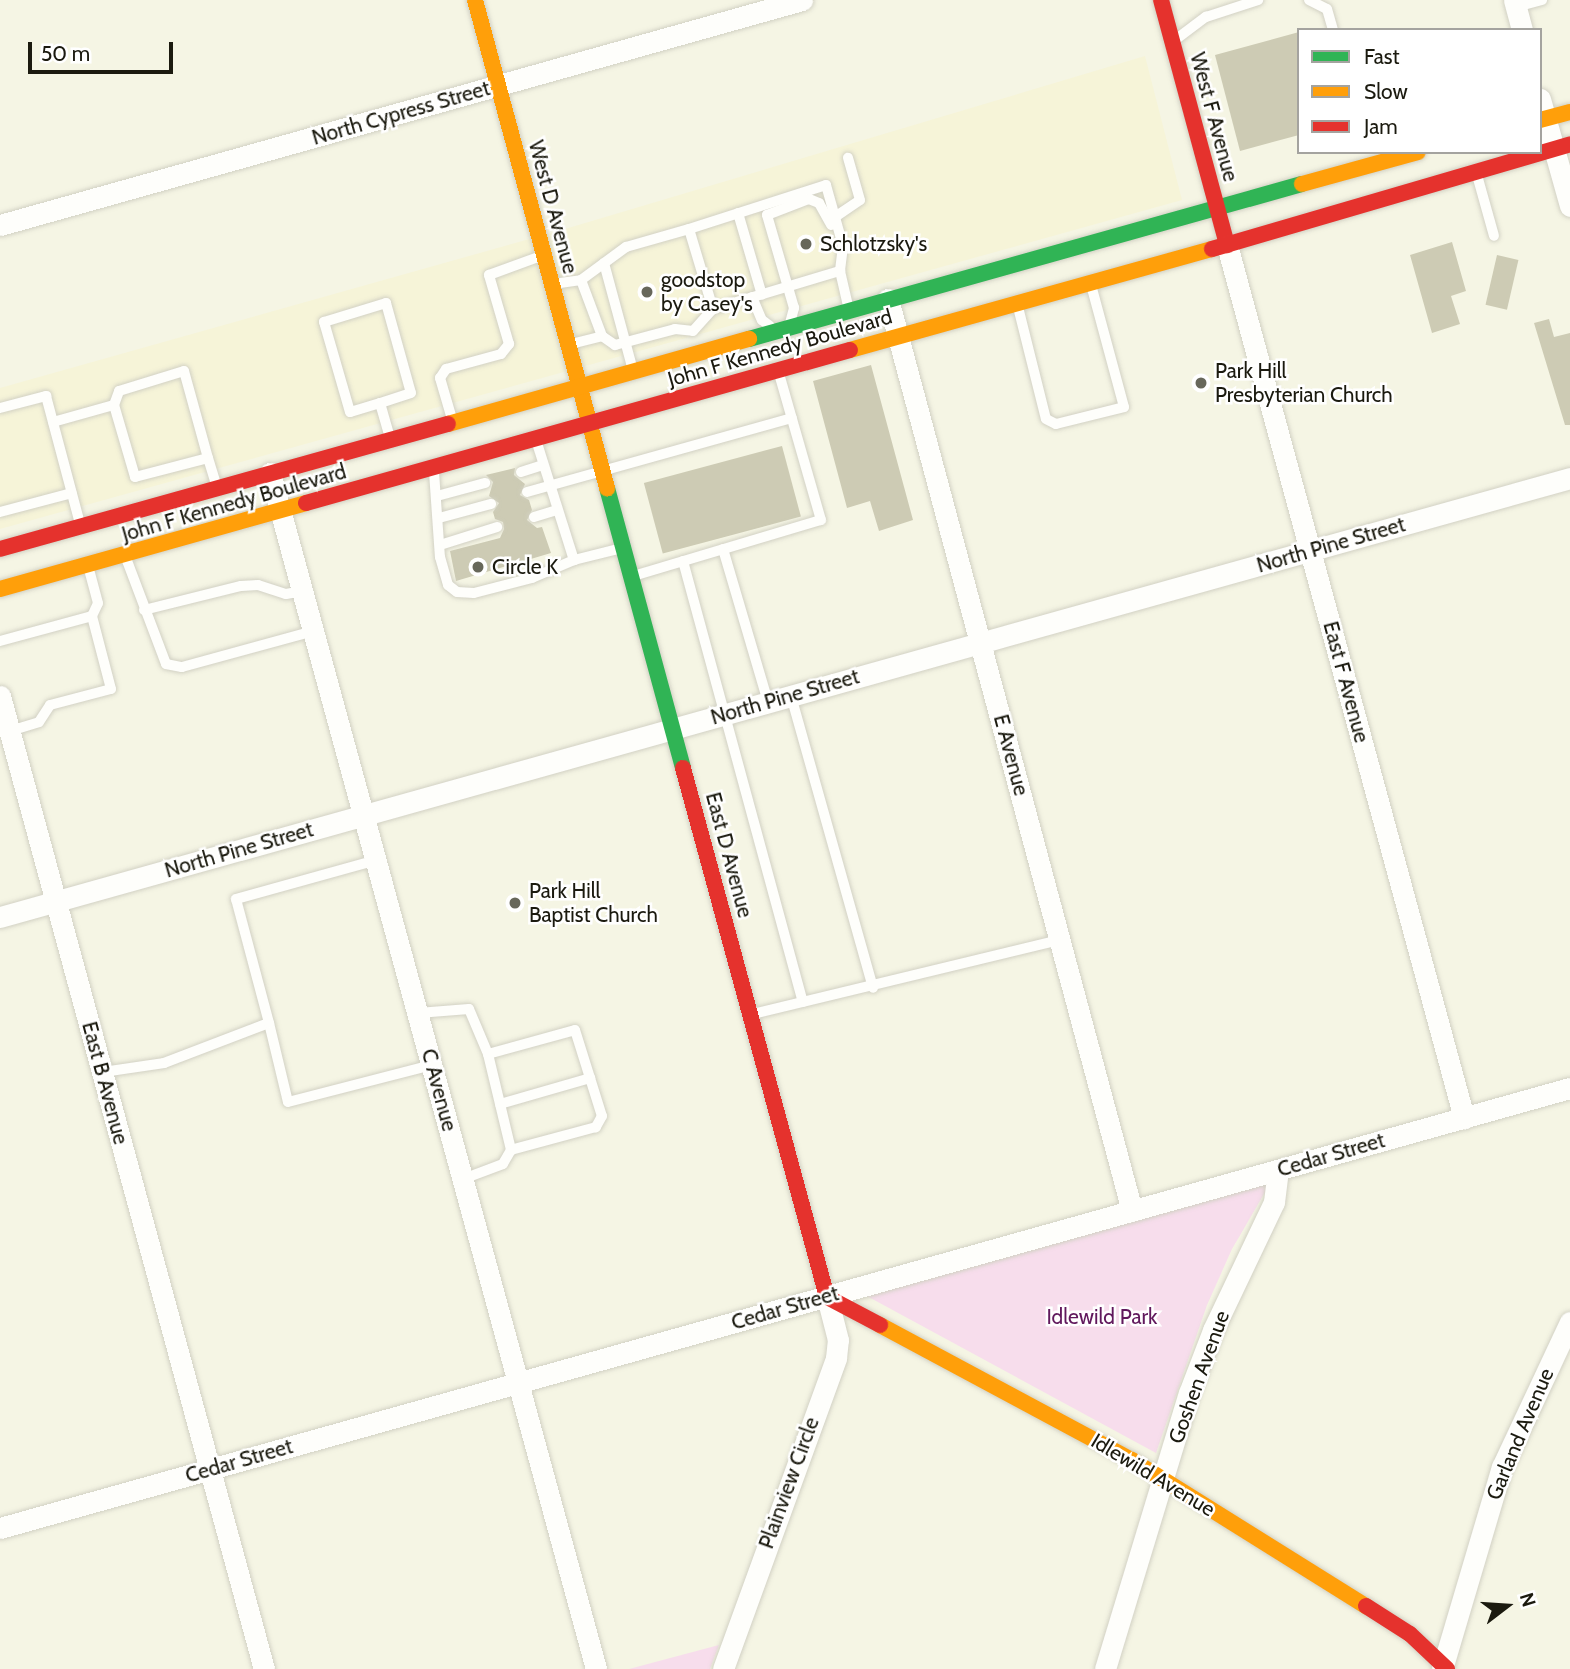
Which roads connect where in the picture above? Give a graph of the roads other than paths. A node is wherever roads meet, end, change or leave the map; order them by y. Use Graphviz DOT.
graph roads {
  1 [pos="475,0"];
  2 [pos="802,0"];
  3 [pos="1161,0"];
  4 [pos="1258,0"];
  5 [pos="1310,0"];
  6 [pos="1542,0"];
  7 [pos="1515,4"];
  8 [pos="1332,28"];
  9 [pos="1521,28"];
  10 [pos="1172,41"];
  11 [pos="498,86"];
  12 [pos="1570,112"];
  13 [pos="1542,113"];
  14 [pos="1562,146"];
  15 [pos="1542,152"];
  16 [pos="1403,154"];
  17 [pos="1537,154"];
  18 [pos="848,158"];
  19 [pos="1365,159"];
  20 [pos="1476,173"];
  21 [pos="1570,206"];
  22 [pos="1217,208"];
  23 [pos="738,213"];
  24 [pos="835,217"];
  25 [pos="0,225"];
  26 [pos="689,229"];
  27 [pos="1494,236"];
  28 [pos="1227,245"];
  29 [pos="843,246"];
  30 [pos="544,256"];
  31 [pos="604,263"];
  32 [pos="841,271"];
  33 [pos="581,280"];
  34 [pos="552,284"];
  35 [pos="1090,284"];
  36 [pos="787,288"];
  37 [pos="757,296"];
  38 [pos="888,299"];
  39 [pos="1017,304"];
  40 [pos="713,309"];
  41 [pos="849,311"];
  42 [pos="693,331"];
  43 [pos="897,335"];
  44 [pos="602,336"];
  45 [pos="785,336"];
  46 [pos="568,344"];
  47 [pos="626,344"];
  48 [pos="702,354"];
  49 [pos="779,372"];
  50 [pos="634,373"];
  51 [pos="580,387"];
  52 [pos="380,403"];
  53 [pos="114,405"];
  54 [pos="0,408"];
  55 [pos="792,418"];
  56 [pos="453,421"];
  57 [pos="53,422"];
  58 [pos="590,425"];
  59 [pos="391,439"];
  60 [pos="536,440"];
  61 [pos="208,458"];
  62 [pos="543,465"];
  63 [pos="433,469"];
  64 [pos="602,471"];
  65 [pos="521,472"];
  66 [pos="270,473"];
  67 [pos="1570,478"];
  68 [pos="485,483"];
  69 [pos="550,486"];
  70 [pos="217,488"];
  71 [pos="527,492"];
  72 [pos="72,493"];
  73 [pos="139,493"];
  74 [pos="437,496"];
  75 [pos="491,504"];
  76 [pos="557,510"];
  77 [pos="0,512"];
  78 [pos="282,512"];
  79 [pos="534,517"];
  80 [pos="439,518"];
  81 [pos="81,527"];
  82 [pos="497,527"];
  83 [pos="440,545"];
  84 [pos="623,547"];
  85 [pos="723,549"];
  86 [pos="0,550"];
  87 [pos="1310,550"];
  88 [pos="125,556"];
  89 [pos="574,560"];
  90 [pos="683,561"];
  91 [pos="88,566"];
  92 [pos="631,577"];
  93 [pos="0,589"];
  94 [pos="303,591"];
  95 [pos="144,610"];
  96 [pos="92,616"];
  97 [pos="314,631"];
  98 [pos="0,641"];
  99 [pos="981,642"];
  100 [pos="0,696"];
  101 [pos="791,696"];
  102 [pos="768,702"];
  103 [pos="727,713"];
  104 [pos="672,729"];
  105 [pos="10,732"];
  106 [pos="365,815"];
  107 [pos="377,860"];
  108 [pos="56,901"];
  109 [pos="0,917"];
  110 [pos="1060,940"];
  111 [pos="873,988"];
  112 [pos="803,1002"];
  113 [pos="418,1013"];
  114 [pos="750,1014"];
  115 [pos="269,1023"];
  116 [pos="488,1054"];
  117 [pos="432,1065"];
  118 [pos="103,1072"];
  119 [pos="590,1078"];
  120 [pos="1570,1088"];
  121 [pos="500,1104"];
  122 [pos="1464,1118"];
  123 [pos="512,1150"];
  124 [pos="1278,1170"];
  125 [pos="463,1179"];
  126 [pos="1132,1211"];
  127 [pos="827,1297"];
  128 [pos="1570,1322"];
  129 [pos="518,1383"];
  130 [pos="210,1469"];
  131 [pos="1163,1478"];
  132 [pos="0,1528"];
  133 [pos="1444,1667"];
  134 [pos="264,1669"];
  135 [pos="596,1669"];
  136 [pos="723,1669"];
  137 [pos="1105,1669"];
  138 [pos="1468,1669"];
  1 -- 11 [label="main road, West D Avenue"];
  2 -- 11 [label="street, North Cypress Street"];
  3 -- 10 [label="main road, West F Avenue"];
  4 -- 10 [label="lane"];
  5 -- 8 [label="lane"];
  6 -- 7 [label="lane"];
  7 -- 9 [label="street"];
  10 -- 22 [label="main road, West F Avenue"];
  11 -- 25 [label="street, North Cypress Street"];
  11 -- 30 [label="main road, West D Avenue"];
  12 -- 13 [label="main road"];
  13 -- 14 [label="street"];
  14 -- 15 [label="main road, John F Kennedy Boulevard"];
  14 -- 21 [label="street"];
  16 -- 19 [label="main road, John F Kennedy Boulevard"];
  17 -- 20 [label="main road, John F Kennedy Boulevard"];
  18 -- 24 [label="lane"];
  19 -- 22 [label="main road, John F Kennedy Boulevard"];
  20 -- 27 [label="lane"];
  20 -- 28 [label="main road, John F Kennedy Boulevard"];
  22 -- 28 [label="main road, West F Avenue"];
  22 -- 38 [label="main road, John F Kennedy Boulevard"];
  23 -- 24 [label="lane"];
  23 -- 26 [label="lane"];
  23 -- 37 [label="lane"];
  24 -- 29 [label="lane"];
  26 -- 31 [label="lane"];
  26 -- 40 [label="lane"];
  28 -- 35 [label="main road, John F Kennedy Boulevard"];
  28 -- 87 [label="street, East F Avenue"];
  29 -- 32 [label="lane"];
  29 -- 36 [label="lane"];
  30 -- 34 [label="main road, West D Avenue"];
  30 -- 56 [label="lane"];
  31 -- 33 [label="lane"];
  31 -- 47 [label="lane"];
  32 -- 36 [label="lane"];
  32 -- 41 [label="lane"];
  33 -- 34 [label="lane"];
  33 -- 44 [label="lane"];
  34 -- 46 [label="main road, West D Avenue"];
  35 -- 39 [label="main road, John F Kennedy Boulevard"];
  35 -- 39 [label="lane"];
  36 -- 37 [label="lane"];
  36 -- 45 [label="lane"];
  37 -- 40 [label="lane"];
  37 -- 45 [label="lane"];
  38 -- 41 [label="main road, John F Kennedy Boulevard"];
  38 -- 43 [label="street, E Avenue"];
  39 -- 43 [label="main road, John F Kennedy Boulevard"];
  40 -- 42 [label="lane"];
  41 -- 45 [label="main road, John F Kennedy Boulevard"];
  42 -- 47 [label="lane"];
  42 -- 48 [label="lane"];
  43 -- 49 [label="main road, John F Kennedy Boulevard"];
  43 -- 99 [label="street, E Avenue"];
  44 -- 46 [label="lane"];
  44 -- 47 [label="lane"];
  45 -- 48 [label="main road, John F Kennedy Boulevard"];
  46 -- 51 [label="main road, West D Avenue"];
  47 -- 50 [label="lane"];
  48 -- 50 [label="main road, John F Kennedy Boulevard"];
  49 -- 55 [label="lane"];
  49 -- 58 [label="main road, John F Kennedy Boulevard"];
  50 -- 51 [label="main road, John F Kennedy Boulevard"];
  51 -- 56 [label="main road, John F Kennedy Boulevard"];
  51 -- 58 [label="main road, West D Avenue"];
  52 -- 52 [label="lane"];
  52 -- 59 [label="lane"];
  53 -- 57 [label="lane"];
  53 -- 61 [label="lane"];
  53 -- 73 [label="lane"];
  54 -- 57 [label="lane"];
  55 -- 64 [label="lane"];
  55 -- 85 [label="lane"];
  56 -- 59 [label="main road, John F Kennedy Boulevard"];
  57 -- 72 [label="lane"];
  58 -- 60 [label="main road, John F Kennedy Boulevard"];
  58 -- 64 [label="main road, East D Avenue"];
  59 -- 66 [label="main road, John F Kennedy Boulevard"];
  60 -- 62 [label="lane"];
  60 -- 63 [label="main road, John F Kennedy Boulevard"];
  61 -- 70 [label="lane"];
  61 -- 73 [label="lane"];
  62 -- 65 [label="lane"];
  62 -- 69 [label="lane"];
  63 -- 74 [label="lane"];
  63 -- 78 [label="main road, John F Kennedy Boulevard"];
  64 -- 69 [label="lane"];
  64 -- 84 [label="main road, East D Avenue"];
  66 -- 70 [label="main road, John F Kennedy Boulevard"];
  66 -- 78 [label="street, C Avenue"];
  67 -- 87 [label="street, North Pine Street"];
  68 -- 74 [label="lane"];
  69 -- 71 [label="lane"];
  69 -- 76 [label="lane"];
  70 -- 73 [label="main road, John F Kennedy Boulevard"];
  72 -- 77 [label="lane"];
  72 -- 81 [label="lane"];
  73 -- 81 [label="main road, John F Kennedy Boulevard"];
  74 -- 80 [label="lane"];
  75 -- 80 [label="lane"];
  76 -- 79 [label="lane"];
  76 -- 89 [label="lane"];
  78 -- 88 [label="main road, John F Kennedy Boulevard"];
  78 -- 94 [label="street, C Avenue"];
  80 -- 83 [label="lane"];
  81 -- 86 [label="main road, John F Kennedy Boulevard"];
  82 -- 83 [label="lane"];
  83 -- 89 [label="lane"];
  84 -- 89 [label="lane"];
  84 -- 92 [label="main road, East D Avenue"];
  85 -- 90 [label="lane"];
  85 -- 102 [label="lane"];
  87 -- 99 [label="street, North Pine Street"];
  87 -- 122 [label="street, East F Avenue"];
  88 -- 91 [label="main road, John F Kennedy Boulevard"];
  88 -- 95 [label="lane"];
  90 -- 92 [label="lane"];
  90 -- 103 [label="lane"];
  91 -- 93 [label="main road, John F Kennedy Boulevard"];
  91 -- 96 [label="lane"];
  92 -- 104 [label="main road, East D Avenue"];
  94 -- 95 [label="lane"];
  94 -- 97 [label="street, C Avenue"];
  95 -- 97 [label="lane"];
  96 -- 98 [label="lane"];
  96 -- 105 [label="lane"];
  97 -- 106 [label="street, C Avenue"];
  99 -- 101 [label="street, North Pine Street"];
  99 -- 110 [label="street, E Avenue"];
  100 -- 105 [label="street, East B Avenue"];
  101 -- 102 [label="street, North Pine Street"];
  101 -- 111 [label="lane"];
  102 -- 103 [label="street, North Pine Street"];
  103 -- 104 [label="street, North Pine Street"];
  103 -- 112 [label="lane"];
  104 -- 106 [label="street, North Pine Street"];
  104 -- 114 [label="main road, East D Avenue"];
  105 -- 108 [label="street, East B Avenue"];
  106 -- 107 [label="street, C Avenue"];
  106 -- 108 [label="street, North Pine Street"];
  107 -- 113 [label="street, C Avenue"];
  107 -- 115 [label="lane"];
  108 -- 109 [label="street, North Pine Street"];
  108 -- 118 [label="street, East B Avenue"];
  110 -- 111 [label="lane"];
  110 -- 126 [label="street, E Avenue"];
  111 -- 112 [label="lane"];
  112 -- 114 [label="lane"];
  113 -- 116 [label="lane"];
  113 -- 117 [label="street, C Avenue"];
  114 -- 127 [label="main road, East D Avenue"];
  115 -- 117 [label="lane"];
  115 -- 118 [label="lane"];
  116 -- 119 [label="lane"];
  116 -- 121 [label="lane"];
  117 -- 125 [label="street, C Avenue"];
  118 -- 130 [label="street, East B Avenue"];
  119 -- 121 [label="lane"];
  119 -- 123 [label="lane"];
  120 -- 122 [label="street, Cedar Street"];
  121 -- 123 [label="lane"];
  122 -- 124 [label="street, Cedar Street"];
  123 -- 125 [label="lane"];
  124 -- 126 [label="street, Cedar Street"];
  124 -- 131 [label="street, Goshen Avenue"];
  125 -- 129 [label="street, C Avenue"];
  126 -- 127 [label="street, Cedar Street"];
  127 -- 129 [label="street, Cedar Street"];
  127 -- 131 [label="main road, Idlewild Avenue"];
  127 -- 136 [label="street, Plainview Circle"];
  128 -- 133 [label="street, Garland Avenue"];
  129 -- 130 [label="street, Cedar Street"];
  129 -- 135 [label="street, C Avenue"];
  130 -- 132 [label="street, Cedar Street"];
  130 -- 134 [label="street"];
  131 -- 133 [label="main road, Idlewild Avenue"];
  131 -- 137 [label="street, Goshen Avenue"];
  133 -- 138 [label="street, Idlewild Avenue"];
}
